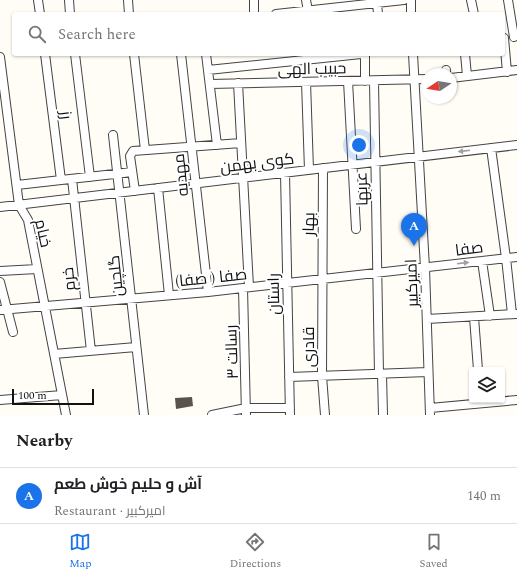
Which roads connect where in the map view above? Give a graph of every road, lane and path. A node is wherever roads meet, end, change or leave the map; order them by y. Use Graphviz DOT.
graph roads {
  1 [pos="38,0"];
  2 [pos="69,0"];
  3 [pos="128,0"];
  4 [pos="254,0"];
  5 [pos="306,0"];
  6 [pos="404,0"];
  7 [pos="411,0"];
  8 [pos="472,0"];
  9 [pos="508,0"];
  10 [pos="377,3"];
  11 [pos="342,7"];
  12 [pos="308,11"];
  13 [pos="40,12"];
  14 [pos="70,12"];
  15 [pos="129,12"];
  16 [pos="254,12"];
  17 [pos="297,12"];
  18 [pos="378,12"];
  19 [pos="411,12"];
  20 [pos="474,12"];
  21 [pos="515,36"];
  22 [pos="505,38"];
  23 [pos="505,49"];
  24 [pos="45,56"];
  25 [pos="75,56"];
  26 [pos="134,56"];
  27 [pos="181,56"];
  28 [pos="206,56"];
  29 [pos="272,56"];
  30 [pos="335,56"];
  31 [pos="365,56"];
  32 [pos="414,56"];
  33 [pos="465,56"];
  34 [pos="0,57"];
  35 [pos="271,64"];
  36 [pos="208,70"];
  37 [pos="517,70"];
  38 [pos="507,72"];
  39 [pos="467,76"];
  40 [pos="457,77"];
  41 [pos="1,79"];
  42 [pos="415,80"];
  43 [pos="421,80"];
  44 [pos="348,81"];
  45 [pos="365,81"];
  46 [pos="374,81"];
  47 [pos="306,82"];
  48 [pos="238,83"];
  49 [pos="210,84"];
  50 [pos="113,135"];
  51 [pos="241,143"];
  52 [pos="217,145"];
  53 [pos="517,145"];
  54 [pos="191,147"];
  55 [pos="491,148"];
  56 [pos="145,150"];
  57 [pos="419,157"];
  58 [pos="374,162"];
  59 [pos="353,165"];
  60 [pos="323,168"];
  61 [pos="309,170"];
  62 [pos="132,172"];
  63 [pos="285,173"];
  64 [pos="118,175"];
  65 [pos="90,177"];
  66 [pos="243,178"];
  67 [pos="72,179"];
  68 [pos="61,180"];
  69 [pos="195,183"];
  70 [pos="17,185"];
  71 [pos="158,188"];
  72 [pos="135,191"];
  73 [pos="120,193"];
  74 [pos="73,198"];
  75 [pos="19,205"];
  76 [pos="0,207"];
  77 [pos="356,229"];
  78 [pos="517,256"];
  79 [pos="506,258"];
  80 [pos="482,261"];
  81 [pos="425,268"];
  82 [pos="37,269"];
  83 [pos="0,272"];
  84 [pos="378,273"];
  85 [pos="322,279"];
  86 [pos="0,282"];
  87 [pos="287,283"];
  88 [pos="246,288"];
  89 [pos="208,292"];
  90 [pos="169,295"];
  91 [pos="131,299"];
  92 [pos="85,303"];
  93 [pos="44,306"];
  94 [pos="3,310"];
  95 [pos="514,314"];
  96 [pos="490,316"];
  97 [pos="474,317"];
  98 [pos="427,319"];
  99 [pos="12,332"];
  100 [pos="136,347"];
  101 [pos="91,351"];
  102 [pos="54,354"];
  103 [pos="478,367"];
  104 [pos="428,372"];
  105 [pos="380,374"];
  106 [pos="322,376"];
  107 [pos="289,377"];
  108 [pos="62,395"];
  109 [pos="0,400"];
  110 [pos="517,400"];
  111 [pos="505,401"];
  112 [pos="474,403"];
  113 [pos="290,411"];
  114 [pos="430,411"];
  115 [pos="246,412"];
  116 [pos="66,415"];
  117 [pos="144,415"];
  118 [pos="212,415"];
  119 [pos="325,415"];
  120 [pos="383,415"];
  1 -- 13 [label="street"];
  2 -- 14 [label="street"];
  3 -- 15 [label="street"];
  4 -- 16 [label="street"];
  5 -- 12 [label="street"];
  6 -- 10 [label="street"];
  7 -- 19 [label="street"];
  8 -- 20 [label="street"];
  9 -- 21 [label="street"];
  10 -- 11 [label="street"];
  10 -- 18 [label="street"];
  11 -- 12 [label="street"];
  12 -- 17 [label="street"];
  21 -- 22 [label="street"];
  23 -- 38 [label="street"];
  24 -- 68 [label="street, رز"];
  25 -- 65 [label="street"];
  26 -- 56 [label="street"];
  27 -- 54 [label="street, مهدیه"];
  28 -- 36 [label="street"];
  29 -- 35 [label="street"];
  30 -- 35 [label="street"];
  31 -- 45 [label="street"];
  32 -- 42 [label="street, امیرکبیر"];
  33 -- 39 [label="street"];
  34 -- 41 [label="street, خیام"];
  35 -- 36 [label="street"];
  36 -- 49 [label="street"];
  37 -- 38 [label="street"];
  38 -- 39 [label="street"];
  39 -- 40 [label="street"];
  41 -- 70 [label="street, خیام"];
  42 -- 43 [label="street, حبیب الهی"];
  42 -- 46 [label="street, حبیب الهی"];
  42 -- 57 [label="street, امیرکبیر"];
  44 -- 45 [label="street, حبیب الهی"];
  44 -- 47 [label="street, حبیب الهی"];
  44 -- 59 [label="street"];
  45 -- 46 [label="street, حبیب الهی"];
  46 -- 58 [label="street, عربها"];
  47 -- 48 [label="street, حبیب الهی"];
  47 -- 61 [label="street"];
  48 -- 49 [label="street, حبیب الهی"];
  48 -- 51 [label="street, رسالت ۳"];
  49 -- 52 [label="street"];
  50 -- 64 [label="street, گلچین"];
  51 -- 52 [label="street"];
  51 -- 66 [label="street, رسالت ۳"];
  52 -- 54 [label="street"];
  53 -- 55 [label="street, کوی بهمن"];
  54 -- 56 [label="street"];
  54 -- 69 [label="street, مهدیه"];
  55 -- 57 [label="street, کوی بهمن, one-way"];
  55 -- 79 [label="street"];
  56 -- 62 [label="street"];
  57 -- 58 [label="street, کوی بهمن"];
  57 -- 81 [label="street, امیرکبیر"];
  58 -- 59 [label="street, کوی بهمن"];
  58 -- 84 [label="street, عربها"];
  59 -- 60 [label="street, کوی بهمن"];
  59 -- 77 [label="street"];
  60 -- 61 [label="street, کوی بهمن"];
  60 -- 85 [label="street, بهار"];
  61 -- 63 [label="street, کوی بهمن"];
  62 -- 64 [label="street"];
  62 -- 72 [label="street"];
  63 -- 66 [label="street, کوی بهمن"];
  63 -- 87 [label="street, راستان"];
  64 -- 65 [label="street"];
  64 -- 73 [label="street, گلچین"];
  65 -- 67 [label="street"];
  66 -- 69 [label="street, کوی بهمن"];
  66 -- 88 [label="street, رسالت ۳"];
  67 -- 68 [label="street"];
  67 -- 74 [label="street, خرم"];
  68 -- 70 [label="street"];
  69 -- 71 [label="street, کوی بهمن"];
  69 -- 89 [label="street, مهدیه"];
  70 -- 75 [label="street, خیام"];
  71 -- 72 [label="street, کوی بهمن"];
  71 -- 90 [label="street"];
  72 -- 73 [label="street, کوی بهمن"];
  73 -- 74 [label="street, کوی بهمن"];
  73 -- 91 [label="street, گلچین"];
  74 -- 75 [label="street, کوی بهمن"];
  74 -- 92 [label="street, خرم"];
  75 -- 76 [label="street, کوی بهمن"];
  75 -- 82 [label="street, خیام"];
  78 -- 79 [label="street, صفا"];
  79 -- 80 [label="street, صفا"];
  79 -- 95 [label="street"];
  81 -- 80 [label="street, صفا, one-way"];
  80 -- 96 [label="street"];
  81 -- 84 [label="street, صفا ( صفا)"];
  81 -- 98 [label="street, امیرکبیر"];
  82 -- 83 [label="street"];
  82 -- 93 [label="street, خیام"];
  84 -- 85 [label="street, صفا ( صفا)"];
  84 -- 105 [label="street, عربها"];
  85 -- 87 [label="street, صفا ( صفا)"];
  85 -- 106 [label="street, قادری"];
  86 -- 94 [label="street"];
  87 -- 88 [label="street, صفا ( صفا)"];
  87 -- 107 [label="street, راستان"];
  88 -- 89 [label="street, صفا ( صفا)"];
  88 -- 115 [label="street, رسالت ۳"];
  89 -- 90 [label="street, صفا ( صفا)"];
  90 -- 91 [label="street, صفا ( صفا)"];
  91 -- 92 [label="street, صفا ( صفا)"];
  91 -- 100 [label="street, گلچین"];
  92 -- 93 [label="street, صفا ( صفا)"];
  92 -- 101 [label="street, خرم"];
  93 -- 94 [label="street, صفا ( صفا)"];
  93 -- 102 [label="street, خیام"];
  94 -- 99 [label="street"];
  95 -- 96 [label="street"];
  96 -- 97 [label="street"];
  97 -- 98 [label="street"];
  97 -- 103 [label="street"];
  98 -- 104 [label="street, امیرکبیر"];
  100 -- 101 [label="street"];
  100 -- 117 [label="street, گلچین"];
  101 -- 102 [label="street"];
  102 -- 108 [label="street, خیام"];
  104 -- 105 [label="street"];
  104 -- 114 [label="street, امیرکبیر"];
  105 -- 106 [label="street"];
  105 -- 120 [label="street, عربها"];
  106 -- 107 [label="street"];
  106 -- 119 [label="street, قادری"];
  107 -- 113 [label="street, راستان"];
  108 -- 109 [label="street"];
  108 -- 116 [label="street, خیام"];
  110 -- 111 [label="street"];
  112 -- 114 [label="street"];
  113 -- 115 [label="street"];
  115 -- 118 [label="street"];
}
